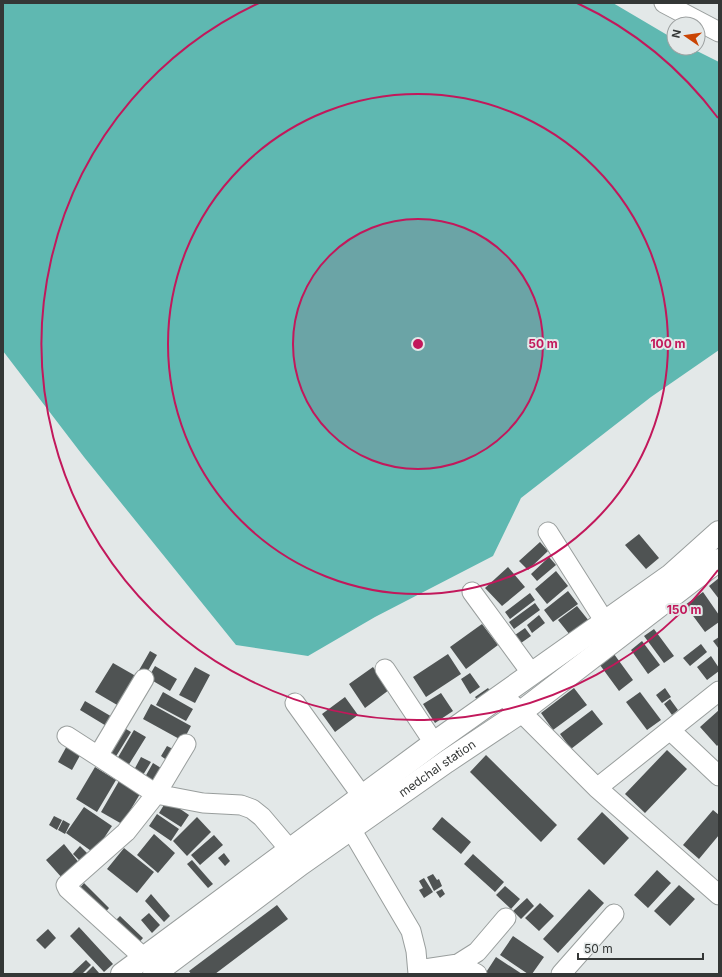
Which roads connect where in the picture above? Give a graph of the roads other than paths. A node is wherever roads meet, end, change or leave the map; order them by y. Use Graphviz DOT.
graph roads {
  1 [pos="664,3"];
  2 [pos="719,32"];
  3 [pos="548,532"];
  4 [pos="719,532"];
  5 [pos="719,560"];
  6 [pos="472,592"];
  7 [pos="605,622"];
  8 [pos="385,670"];
  9 [pos="532,674"];
  10 [pos="144,679"];
  11 [pos="719,692"];
  12 [pos="502,695"];
  13 [pos="295,703"];
  14 [pos="521,712"];
  15 [pos="670,730"];
  16 [pos="67,736"];
  17 [pos="434,743"];
  18 [pos="186,744"];
  19 [pos="98,756"];
  20 [pos="719,776"];
  21 [pos="597,788"];
  22 [pos="156,794"];
  23 [pos="362,796"];
  24 [pos="347,820"];
  25 [pos="290,850"];
  26 [pos="719,895"];
  27 [pos="614,914"];
  28 [pos="506,918"];
  29 [pos="458,964"];
  30 [pos="148,966"];
  31 [pos="418,972"];
  32 [pos="122,974"];
  33 [pos="477,974"];
  34 [pos="561,974"];
  1 -- 2 [label="street"];
  3 -- 7 [label="street"];
  4 -- 7 [label="street"];
  5 -- 14 [label="street, medchal station"];
  6 -- 9 [label="street"];
  7 -- 9 [label="street"];
  8 -- 17 [label="street"];
  9 -- 12 [label="street"];
  10 -- 19 [label="street"];
  11 -- 15 [label="street"];
  12 -- 14 [label="street"];
  12 -- 17 [label="street"];
  13 -- 23 [label="street"];
  14 -- 21 [label="street"];
  14 -- 24 [label="street, medchal station"];
  15 -- 20 [label="street"];
  15 -- 21 [label="street"];
  16 -- 19 [label="street"];
  17 -- 23 [label="street"];
  18 -- 22 [label="street"];
  19 -- 22 [label="street"];
  21 -- 26 [label="street"];
  22 -- 25 [label="street"];
  22 -- 30 [label="street"];
  23 -- 24 [label="street"];
  24 -- 25 [label="street"];
  24 -- 30 [label="street, medchal station"];
  24 -- 31 [label="street"];
  25 -- 30 [label="street"];
  27 -- 34 [label="street"];
  28 -- 29 [label="street"];
  29 -- 31 [label="street"];
  29 -- 33 [label="street"];
  30 -- 32 [label="street"];
}
